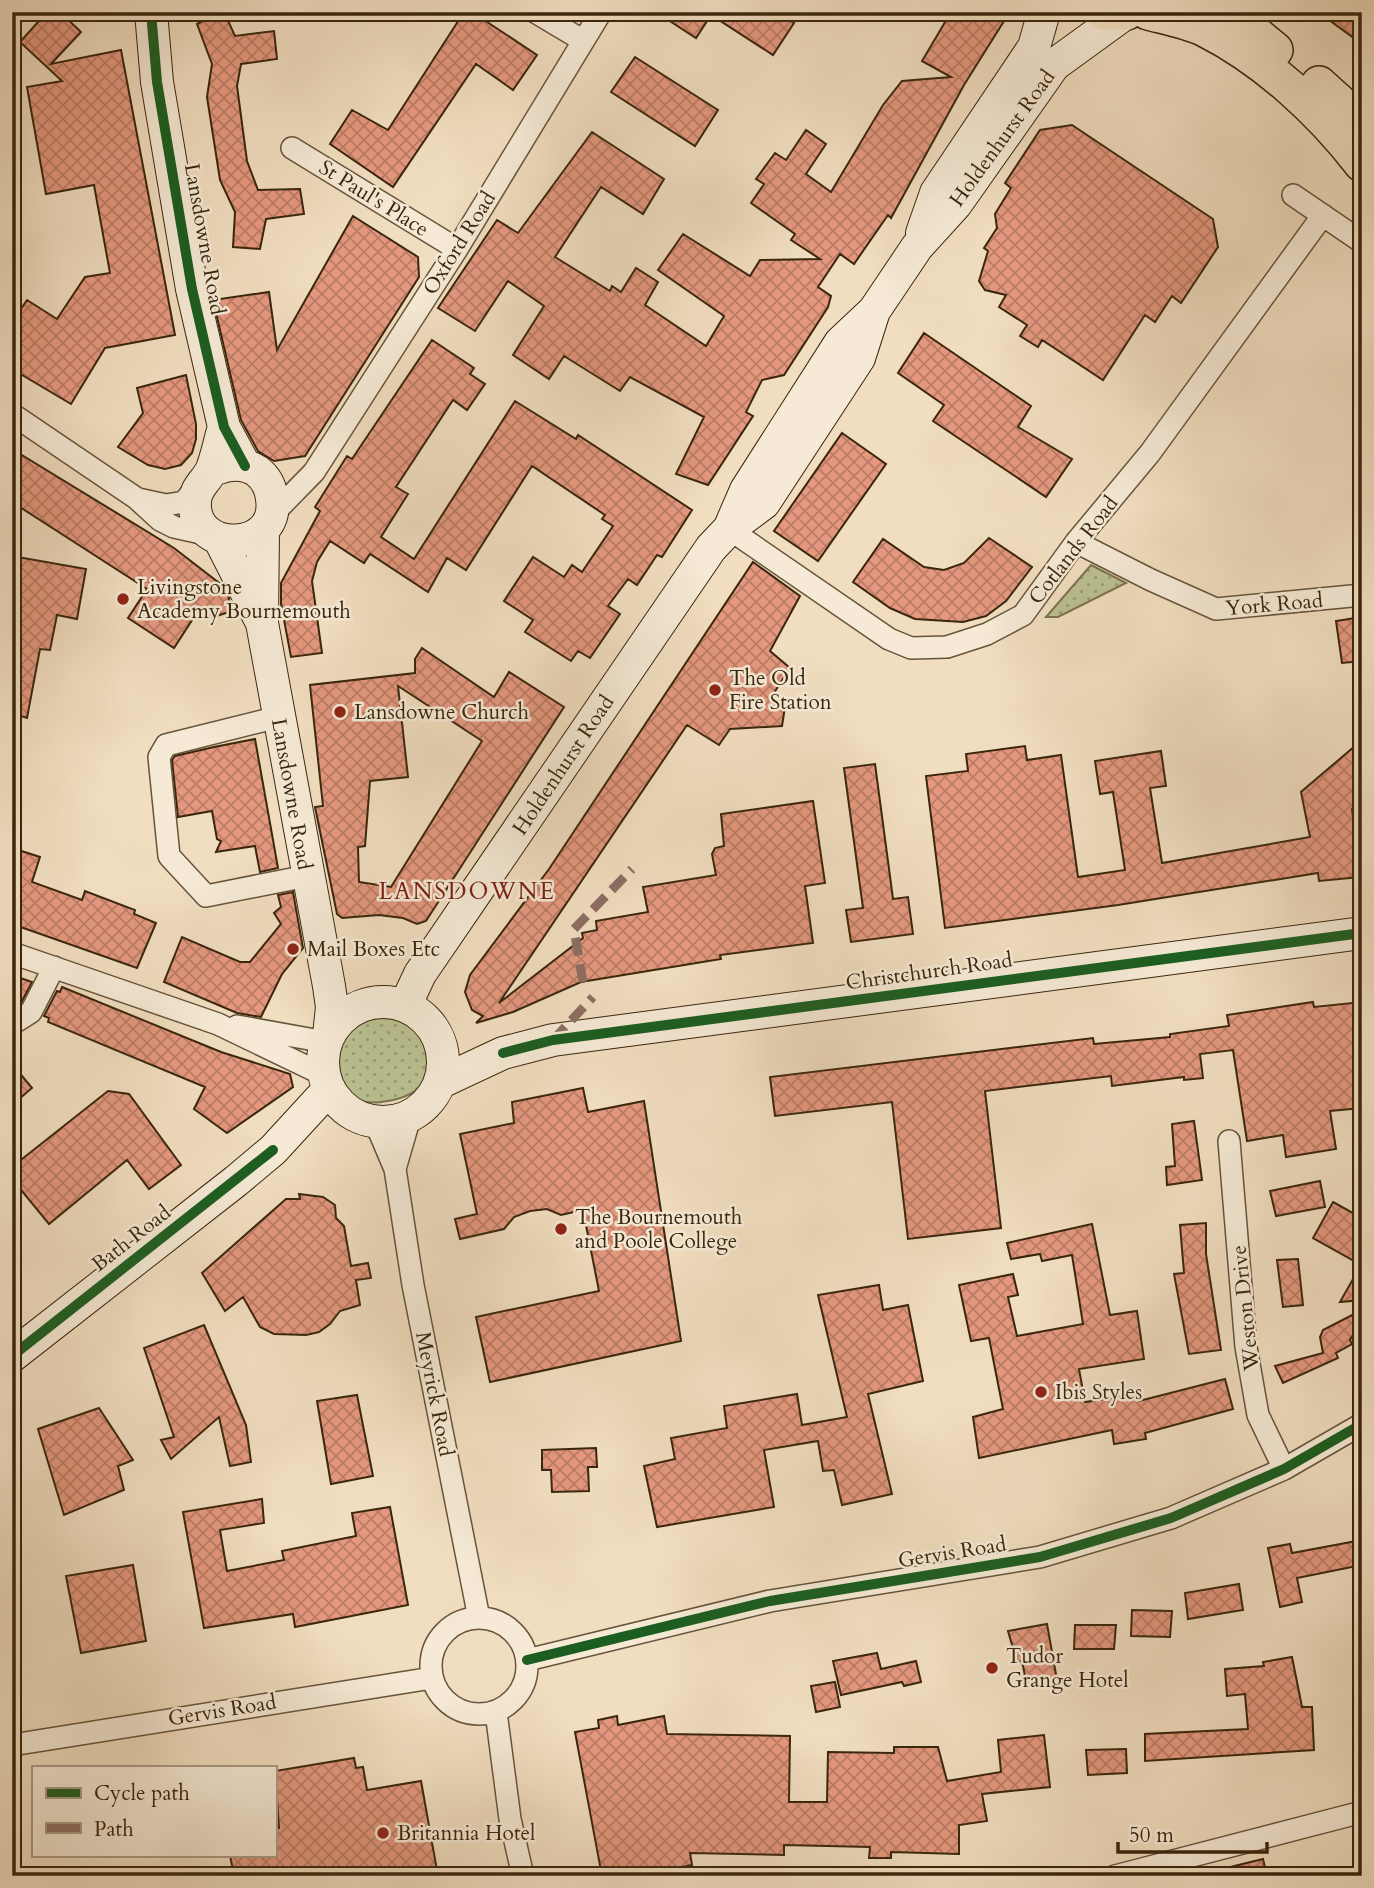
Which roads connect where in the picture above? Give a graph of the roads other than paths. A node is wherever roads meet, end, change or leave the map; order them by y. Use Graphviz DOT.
graph roads {
  1 [pos="151,12"];
  2 [pos="536,12"];
  3 [pos="601,12"];
  4 [pos="1044,12"];
  5 [pos="1104,12"];
  6 [pos="1127,12"];
  7 [pos="1148,12"];
  8 [pos="1229,12"];
  9 [pos="582,40"];
  10 [pos="1362,123"];
  11 [pos="292,148"];
  12 [pos="1362,164"];
  13 [pos="1293,195"];
  14 [pos="1323,215"];
  15 [pos="1362,242"];
  16 [pos="917,247"];
  17 [pos="457,249"];
  18 [pos="12,414"];
  19 [pos="224,427"];
  20 [pos="251,468"];
  21 [pos="314,472"];
  22 [pos="206,476"];
  23 [pos="136,498"];
  24 [pos="267,523"];
  25 [pos="729,529"];
  26 [pos="215,537"];
  27 [pos="1076,542"];
  28 [pos="1362,595"];
  29 [pos="262,624"];
  30 [pos="278,717"];
  31 [pos="308,879"];
  32 [pos="1362,933"];
  33 [pos="12,953"];
  34 [pos="54,967"];
  35 [pos="364,1005"];
  36 [pos="405,1006"];
  37 [pos="12,1024"];
  38 [pos="218,1024"];
  39 [pos="328,1038"];
  40 [pos="440,1040"];
  41 [pos="503,1053"];
  42 [pos="326,1082"];
  43 [pos="440,1082"];
  44 [pos="410,1117"];
  45 [pos="363,1118"];
  46 [pos="1229,1140"];
  47 [pos="273,1150"];
  48 [pos="395,1169"];
  49 [pos="12,1356"];
  50 [pos="1362,1423"];
  51 [pos="1284,1469"];
  52 [pos="479,1618"];
  53 [pos="527,1660"];
  54 [pos="432,1678"];
  55 [pos="496,1712"];
  56 [pos="12,1745"];
  57 [pos="1362,1812"];
  58 [pos="523,1876"];
  59 [pos="1115,1876"];
  1 -- 19 [label="main road, Lansdowne Road"];
  2 -- 9 [label="street"];
  3 -- 9 [label="street, Oxford Road"];
  4 -- 16 [label="main road, Holdenhurst Road"];
  5 -- 6 [label="main road"];
  6 -- 16 [label="main road, Holdenhurst Road"];
  7 -- 12 [label="main road"];
  8 -- 10 [label="main road"];
  9 -- 17 [label="street, Oxford Road"];
  11 -- 17 [label="street, St Paul's Place"];
  13 -- 14 [label="street"];
  14 -- 15 [label="street"];
  14 -- 27 [label="street, Cotlands Road"];
  16 -- 25 [label="main road, Holdenhurst Road"];
  17 -- 21 [label="street, Oxford Road"];
  18 -- 23 [label="street"];
  19 -- 20 [label="main road, Lansdowne Road"];
  19 -- 22 [label="main road, Lansdowne Road"];
  20 -- 21 [label="street"];
  20 -- 22 [label="main road"];
  20 -- 24 [label="main road"];
  21 -- 24 [label="street, Oxford Road"];
  22 -- 23 [label="street"];
  22 -- 26 [label="main road"];
  23 -- 26 [label="street"];
  24 -- 26 [label="main road"];
  24 -- 29 [label="main road, Lansdowne Road"];
  25 -- 27 [label="street, Cotlands Road"];
  25 -- 36 [label="main road, Holdenhurst Road"];
  26 -- 29 [label="main road, Lansdowne Road"];
  27 -- 28 [label="street, York Road"];
  29 -- 30 [label="main road, Lansdowne Road"];
  30 -- 31 [label="main road, Lansdowne Road"];
  30 -- 31 [label="street"];
  31 -- 35 [label="main road, Lansdowne Road"];
  31 -- 39 [label="main road, Lansdowne Road"];
  32 -- 41 [label="main road, Christchurch Road"];
  33 -- 34 [label="street"];
  34 -- 37 [label="street"];
  34 -- 38 [label="street"];
  35 -- 36 [label="main road"];
  35 -- 39 [label="main road"];
  36 -- 40 [label="main road"];
  38 -- 39 [label="street"];
  38 -- 42 [label="street"];
  39 -- 42 [label="main road"];
  40 -- 41 [label="main road, Christchurch Road"];
  40 -- 43 [label="main road"];
  41 -- 43 [label="main road, Christchurch Road"];
  42 -- 45 [label="main road"];
  42 -- 47 [label="main road, Bath Road"];
  43 -- 44 [label="main road"];
  44 -- 45 [label="main road"];
  44 -- 48 [label="street, Meyrick Road"];
  45 -- 47 [label="main road, Bath Road"];
  45 -- 48 [label="street, Meyrick Road"];
  46 -- 51 [label="street, Weston Drive"];
  47 -- 49 [label="main road, Bath Road"];
  48 -- 52 [label="street, Meyrick Road"];
  50 -- 51 [label="street, Gervis Road"];
  51 -- 53 [label="street, Gervis Road"];
  52 -- 53 [label="street"];
  52 -- 54 [label="street"];
  53 -- 55 [label="street"];
  54 -- 55 [label="street"];
  54 -- 56 [label="street, Gervis Road"];
  55 -- 58 [label="street"];
  57 -- 59 [label="street"];
}
